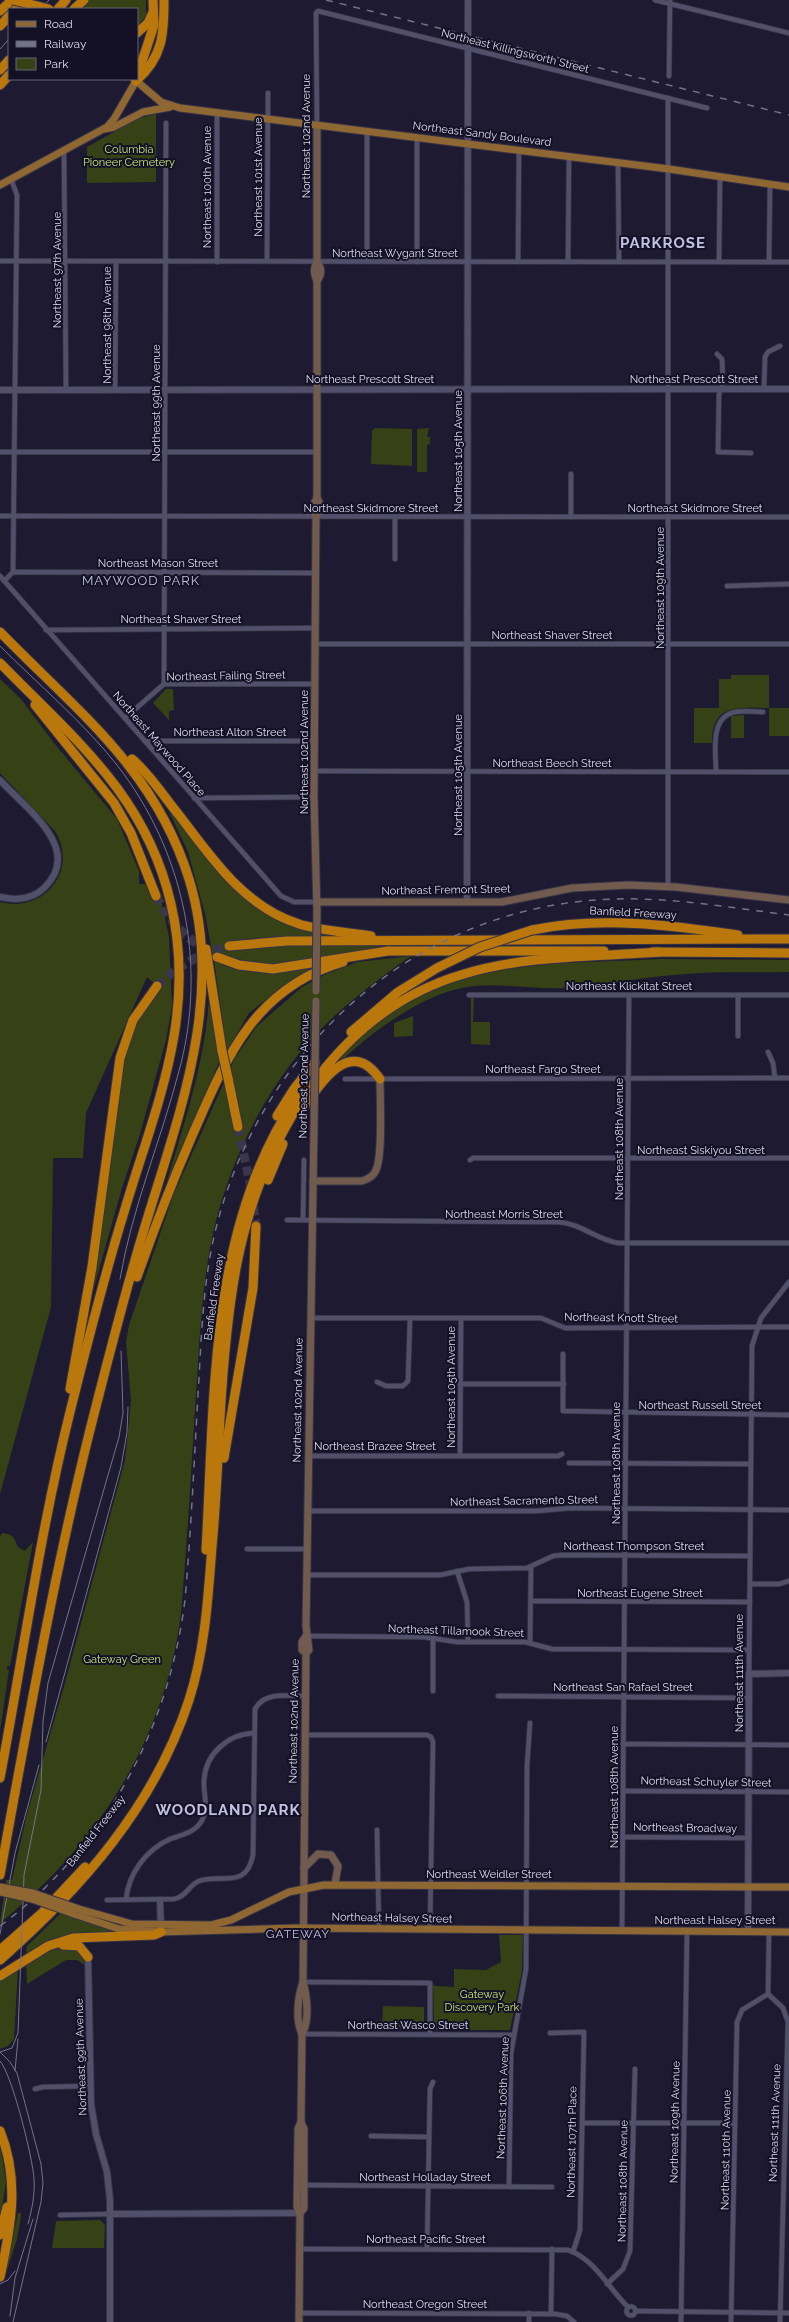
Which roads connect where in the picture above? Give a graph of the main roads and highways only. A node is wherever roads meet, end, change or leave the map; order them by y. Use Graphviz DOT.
graph roads {
  1 [pos="12,0"];
  2 [pos="24,0"];
  3 [pos="66,0"];
  4 [pos="84,0"];
  5 [pos="164,0"];
  6 [pos="154,5"];
  7 [pos="17,8"];
  8 [pos="28,8"];
  9 [pos="45,8"];
  10 [pos="59,8"];
  11 [pos="75,8"];
  12 [pos="0,11"];
  13 [pos="8,17"];
  14 [pos="0,26"];
  15 [pos="138,31"];
  16 [pos="8,61"];
  17 [pos="0,70"];
  18 [pos="138,74"];
  19 [pos="8,76"];
  20 [pos="138,78"];
  21 [pos="135,80"];
  22 [pos="137,80"];
  23 [pos="0,85"];
  24 [pos="171,107"];
  25 [pos="317,126"];
  26 [pos="102,129"];
  27 [pos="0,185"];
  28 [pos="789,186"];
  29 [pos="0,632"];
  30 [pos="0,663"];
  31 [pos="31,694"];
  32 [pos="120,752"];
  33 [pos="156,896"];
  34 [pos="789,900"];
  35 [pos="317,902"];
  36 [pos="201,935"];
  37 [pos="761,938"];
  38 [pos="789,939"];
  39 [pos="396,940"];
  40 [pos="228,946"];
  41 [pos="659,952"];
  42 [pos="373,953"];
  43 [pos="789,953"];
  44 [pos="217,956"];
  45 [pos="157,986"];
  46 [pos="315,1062"];
  47 [pos="380,1079"];
  48 [pos="238,1127"];
  49 [pos="313,1181"];
  50 [pos="251,1211"];
  51 [pos="256,1226"];
  52 [pos="232,1254"];
  53 [pos="128,1291"];
  54 [pos="69,1416"];
  55 [pos="217,1495"];
  56 [pos="0,1778"];
  57 [pos="304,1868"];
  58 [pos="0,1875"];
  59 [pos="335,1884"];
  60 [pos="0,1887"];
  61 [pos="789,1887"];
  62 [pos="304,1888"];
  63 [pos="0,1892"];
  64 [pos="77,1911"];
  65 [pos="196,1925"];
  66 [pos="304,1928"];
  67 [pos="161,1929"];
  68 [pos="789,1932"];
  69 [pos="48,1946"];
  70 [pos="0,1950"];
  71 [pos="88,1957"];
  72 [pos="0,1960"];
  73 [pos="0,1976"];
  74 [pos="0,2131"];
  75 [pos="8,2154"];
  76 [pos="0,2235"];
  77 [pos="0,2277"];
  78 [pos="299,2322"];
  1 -- 8 [label="main road, bridge"];
  1 -- 9 [label="highway, bridge"];
  1 -- 12 [label="highway"];
  2 -- 7 [label="highway"];
  3 -- 10 [label="highway"];
  4 -- 11 [label="highway"];
  5 -- 20 [label="highway"];
  6 -- 15 [label="highway"];
  6 -- 18 [label="highway"];
  13 -- 14 [label="highway"];
  16 -- 17 [label="highway"];
  19 -- 23 [label="highway"];
  21 -- 26 [label="main road"];
  22 -- 24 [label="main road"];
  24 -- 25 [label="main road, Northeast Sandy Boulevard"];
  24 -- 26 [label="main road"];
  25 -- 28 [label="main road, Northeast Sandy Boulevard"];
  25 -- 35 [label="main road, Northeast 102nd Avenue"];
  26 -- 27 [label="main road"];
  29 -- 32 [label="highway"];
  30 -- 31 [label="highway"];
  31 -- 33 [label="highway"];
  31 -- 54 [label="highway"];
  32 -- 36 [label="highway"];
  32 -- 39 [label="highway"];
  34 -- 35 [label="main road, Northeast Fremont Street"];
  35 -- 46 [label="main road, Northeast 102nd Avenue, bridge"];
  36 -- 48 [label="highway, bridge"];
  36 -- 53 [label="highway"];
  37 -- 38 [label="highway"];
  37 -- 39 [label="highway"];
  37 -- 52 [label="highway, Banfield Freeway, bridge"];
  39 -- 40 [label="highway"];
  41 -- 42 [label="highway"];
  41 -- 43 [label="highway"];
  41 -- 50 [label="highway, Banfield Freeway"];
  42 -- 44 [label="highway"];
  42 -- 53 [label="highway"];
  45 -- 54 [label="highway"];
  46 -- 49 [label="main road, Northeast 102nd Avenue, bridge"];
  46 -- 52 [label="highway"];
  47 -- 49 [label="main road"];
  47 -- 50 [label="highway"];
  49 -- 57 [label="main road, Northeast 102nd Avenue"];
  50 -- 55 [label="highway, Banfield Freeway"];
  51 -- 55 [label="highway"];
  52 -- 70 [label="highway, Banfield Freeway"];
  53 -- 58 [label="highway"];
  54 -- 56 [label="highway"];
  55 -- 72 [label="highway, Banfield Freeway"];
  57 -- 59 [label="main road"];
  57 -- 62 [label="main road, Northeast 102nd Avenue"];
  59 -- 61 [label="main road, Northeast Weidler Street"];
  59 -- 62 [label="main road, Northeast Weidler Street"];
  60 -- 64 [label="main road, Northeast Halsey Street, bridge"];
  62 -- 65 [label="main road, Northeast Weidler Street"];
  62 -- 66 [label="main road, Northeast 102nd Avenue"];
  63 -- 64 [label="main road, Northeast Halsey Street, bridge"];
  64 -- 67 [label="main road, Northeast Halsey Street"];
  65 -- 67 [label="main road, Northeast Halsey Street"];
  66 -- 67 [label="main road, Northeast Halsey Street"];
  66 -- 68 [label="main road, Northeast Halsey Street"];
  66 -- 78 [label="main road, Northeast 102nd Avenue"];
  67 -- 69 [label="highway"];
  69 -- 71 [label="highway"];
  69 -- 73 [label="highway"];
  74 -- 75 [label="highway"];
  75 -- 76 [label="highway"];
  75 -- 77 [label="highway"];
}
